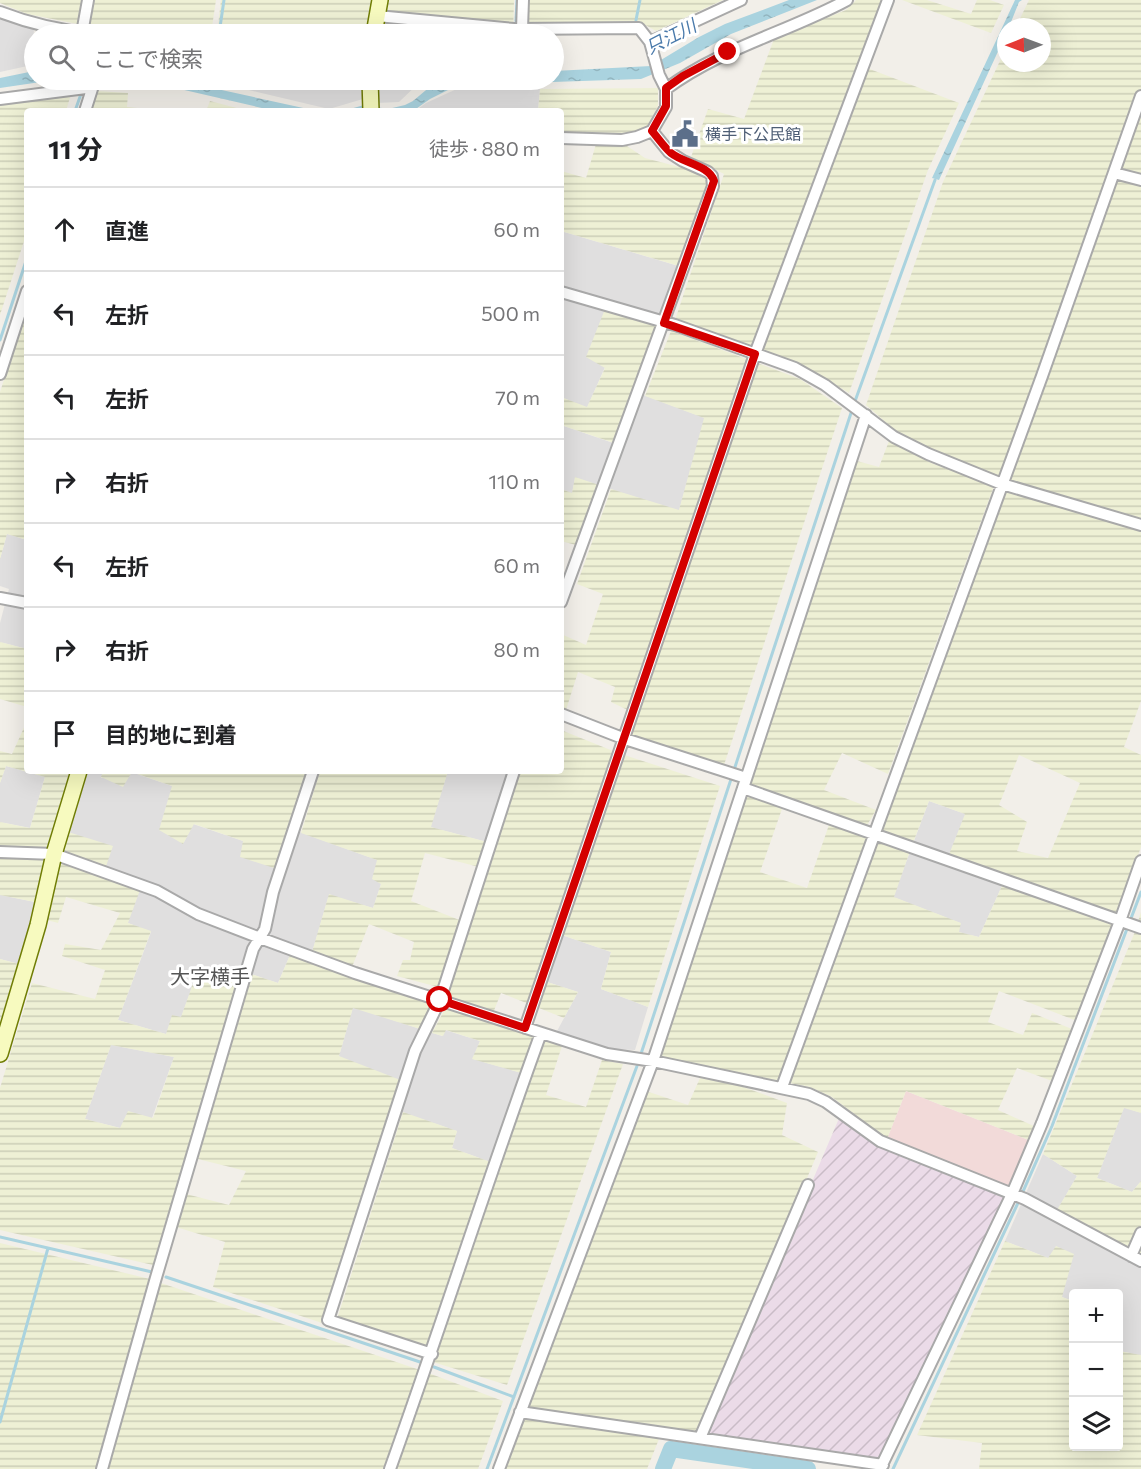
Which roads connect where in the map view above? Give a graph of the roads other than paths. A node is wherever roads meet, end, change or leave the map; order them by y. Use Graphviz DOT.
graph roads {
  1 [pos="87,0"];
  2 [pos="380,0"];
  3 [pos="523,0"];
  4 [pos="741,0"];
  5 [pos="847,0"];
  6 [pos="888,0"];
  7 [pos="0,12"];
  8 [pos="377,16"];
  9 [pos="40,24"];
  10 [pos="83,24"];
  11 [pos="376,24"];
  12 [pos="466,24"];
  13 [pos="522,24"];
  14 [pos="564,29"];
  15 [pos="650,42"];
  16 [pos="666,88"];
  17 [pos="70,90"];
  18 [pos="92,90"];
  19 [pos="370,90"];
  20 [pos="1141,96"];
  21 [pos="0,99"];
  22 [pos="371,105"];
  23 [pos="86,108"];
  24 [pos="652,131"];
  25 [pos="564,138"];
  26 [pos="1114,173"];
  27 [pos="1141,180"];
  28 [pos="564,293"];
  29 [pos="24,300"];
  30 [pos="664,323"];
  31 [pos="755,354"];
  32 [pos="0,374"];
  33 [pos="863,414"];
  34 [pos="1002,484"];
  35 [pos="1141,525"];
  36 [pos="564,594"];
  37 [pos="0,598"];
  38 [pos="24,602"];
  39 [pos="564,715"];
  40 [pos="625,739"];
  41 [pos="78,774"];
  42 [pos="312,774"];
  43 [pos="513,774"];
  44 [pos="743,781"];
  45 [pos="873,834"];
  46 [pos="0,852"];
  47 [pos="54,854"];
  48 [pos="1141,861"];
  49 [pos="1120,921"];
  50 [pos="1138,927"];
  51 [pos="260,938"];
  52 [pos="440,1000"];
  53 [pos="525,1028"];
  54 [pos="542,1034"];
  55 [pos="0,1054"];
  56 [pos="644,1060"];
  57 [pos="782,1087"];
  58 [pos="808,1185"];
  59 [pos="1012,1194"];
  60 [pos="1141,1233"];
  61 [pos="1136,1259"];
  62 [pos="432,1354"];
  63 [pos="520,1412"];
  64 [pos="700,1438"];
  65 [pos="882,1467"];
  66 [pos="102,1469"];
  67 [pos="390,1469"];
  68 [pos="499,1469"];
  1 -- 10 [label="street"];
  2 -- 8 [label="street"];
  3 -- 13 [label="street"];
  4 -- 15 [label="street"];
  5 -- 16 [label="street"];
  6 -- 31 [label="street"];
  7 -- 9 [label="street"];
  8 -- 11 [label="street"];
  8 -- 12 [label="street"];
  14 -- 15 [label="street"];
  15 -- 16 [label="street"];
  16 -- 24 [label="street"];
  17 -- 21 [label="street"];
  18 -- 23 [label="street"];
  19 -- 22 [label="street"];
  20 -- 26 [label="street"];
  24 -- 25 [label="street"];
  24 -- 30 [label="street"];
  26 -- 27 [label="street"];
  26 -- 34 [label="street"];
  28 -- 30 [label="street"];
  29 -- 32 [label="street"];
  30 -- 31 [label="street"];
  30 -- 36 [label="street"];
  31 -- 33 [label="street"];
  31 -- 40 [label="street"];
  33 -- 34 [label="street"];
  33 -- 44 [label="street"];
  34 -- 35 [label="street"];
  34 -- 45 [label="street"];
  37 -- 38 [label="street"];
  39 -- 40 [label="street"];
  40 -- 44 [label="street"];
  40 -- 53 [label="street"];
  41 -- 47 [label="street"];
  42 -- 51 [label="street"];
  43 -- 52 [label="street"];
  44 -- 45 [label="street"];
  44 -- 56 [label="street"];
  45 -- 49 [label="street"];
  45 -- 57 [label="street"];
  46 -- 47 [label="street"];
  47 -- 51 [label="street"];
  47 -- 55 [label="street"];
  48 -- 49 [label="street"];
  49 -- 50 [label="street"];
  49 -- 59 [label="street"];
  51 -- 52 [label="street"];
  51 -- 66 [label="street"];
  52 -- 53 [label="street"];
  52 -- 62 [label="street"];
  53 -- 54 [label="street"];
  54 -- 56 [label="street"];
  54 -- 62 [label="street"];
  56 -- 57 [label="street"];
  56 -- 63 [label="street"];
  57 -- 59 [label="street"];
  58 -- 64 [label="street"];
  59 -- 61 [label="street"];
  59 -- 65 [label="street"];
  60 -- 61 [label="street"];
  62 -- 67 [label="street"];
  63 -- 64 [label="street"];
  63 -- 68 [label="street"];
  64 -- 65 [label="street"];
}
